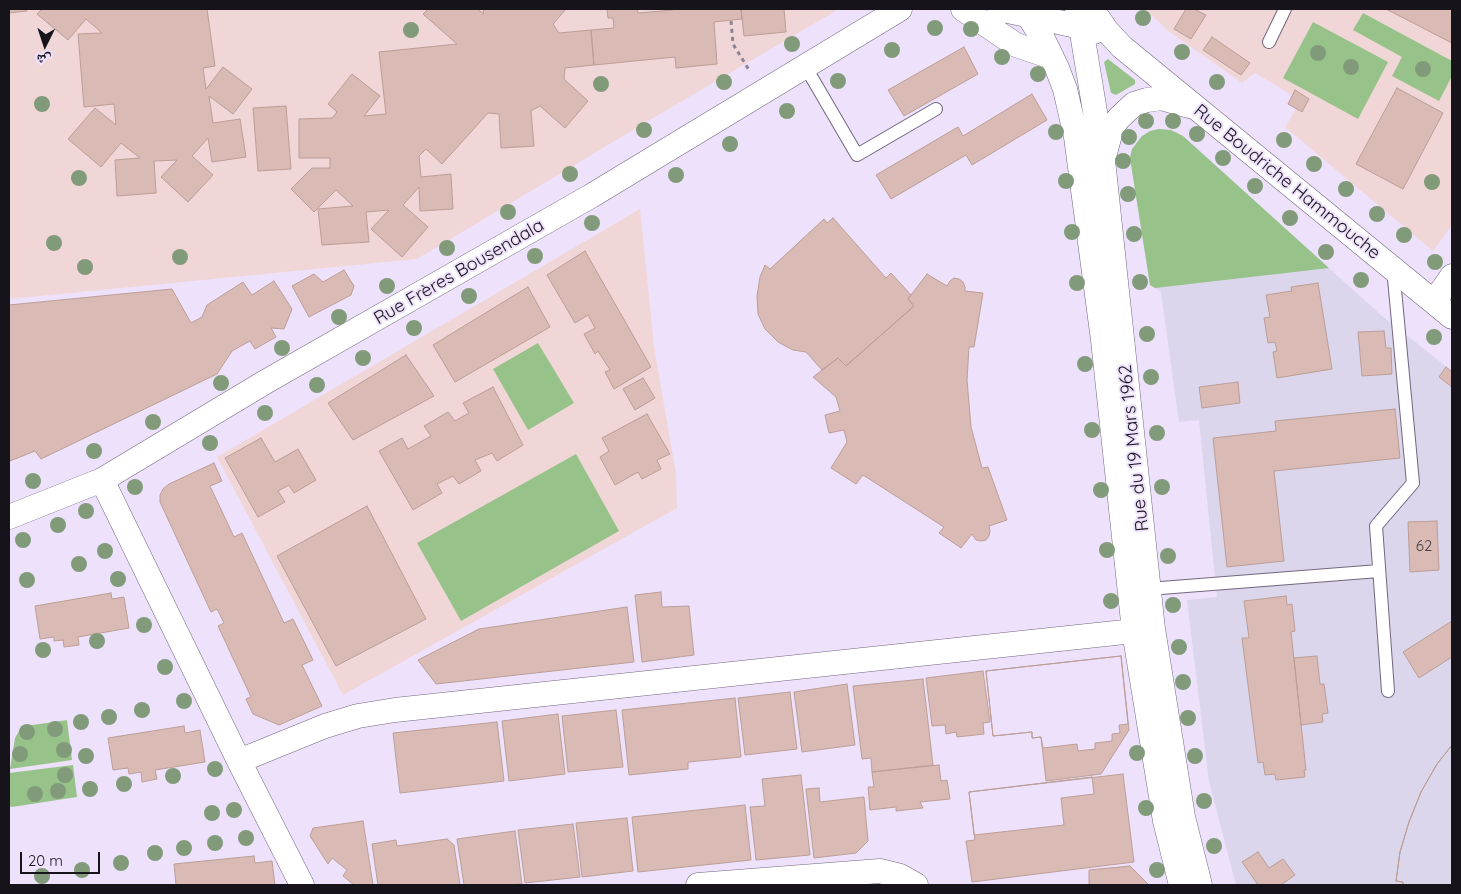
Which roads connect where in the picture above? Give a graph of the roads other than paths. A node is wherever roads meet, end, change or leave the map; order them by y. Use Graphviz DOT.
graph roads {
  1 [pos="900,9"];
  2 [pos="963,9"];
  3 [pos="999,9"];
  4 [pos="1285,9"];
  5 [pos="1026,12"];
  6 [pos="1083,15"];
  7 [pos="1269,42"];
  8 [pos="1052,57"];
  9 [pos="805,66"];
  10 [pos="936,109"];
  11 [pos="1199,111"];
  12 [pos="1104,160"];
  13 [pos="1393,268"];
  14 [pos="1452,276"];
  15 [pos="1443,310"];
  16 [pos="102,480"];
  17 [pos="9,517"];
  18 [pos="1379,571"];
  19 [pos="1148,589"];
  20 [pos="1134,630"];
  21 [pos="1388,691"];
  22 [pos="239,761"];
  23 [pos="302,885"];
  24 [pos="698,885"];
  25 [pos="916,885"];
  26 [pos="1181,885"];
  27 [pos="1200,885"];
  1 -- 9 [label="street, Rue Frères Bousendala"];
  2 -- 8 [label="street"];
  3 -- 5 [label="street, Rue Boudriche Hammouche"];
  4 -- 7 [label="lane"];
  5 -- 6 [label="street, Rue Boudriche Hammouche"];
  5 -- 8 [label="street, Rue du 19 Mars 1962"];
  6 -- 11 [label="street, Rue Boudriche Hammouche"];
  6 -- 12 [label="street, Rue du 19 Mars 1962"];
  8 -- 20 [label="street, Rue du 19 Mars 1962"];
  9 -- 10 [label="lane"];
  9 -- 16 [label="street, Rue Frères Bousendala"];
  11 -- 12 [label="street"];
  11 -- 13 [label="street, Rue Boudriche Hammouche"];
  12 -- 19 [label="street, Rue du 19 Mars 1962"];
  13 -- 15 [label="street, Rue Boudriche Hammouche"];
  13 -- 18 [label="lane"];
  14 -- 15 [label="street"];
  16 -- 17 [label="street, Rue Frères Bousendala"];
  16 -- 22 [label="street"];
  18 -- 19 [label="lane"];
  18 -- 21 [label="lane"];
  19 -- 27 [label="street, Rue du 19 Mars 1962"];
  20 -- 22 [label="street"];
  20 -- 26 [label="street, Rue du 19 Mars 1962"];
  22 -- 23 [label="street"];
  24 -- 25 [label="street"];
}
